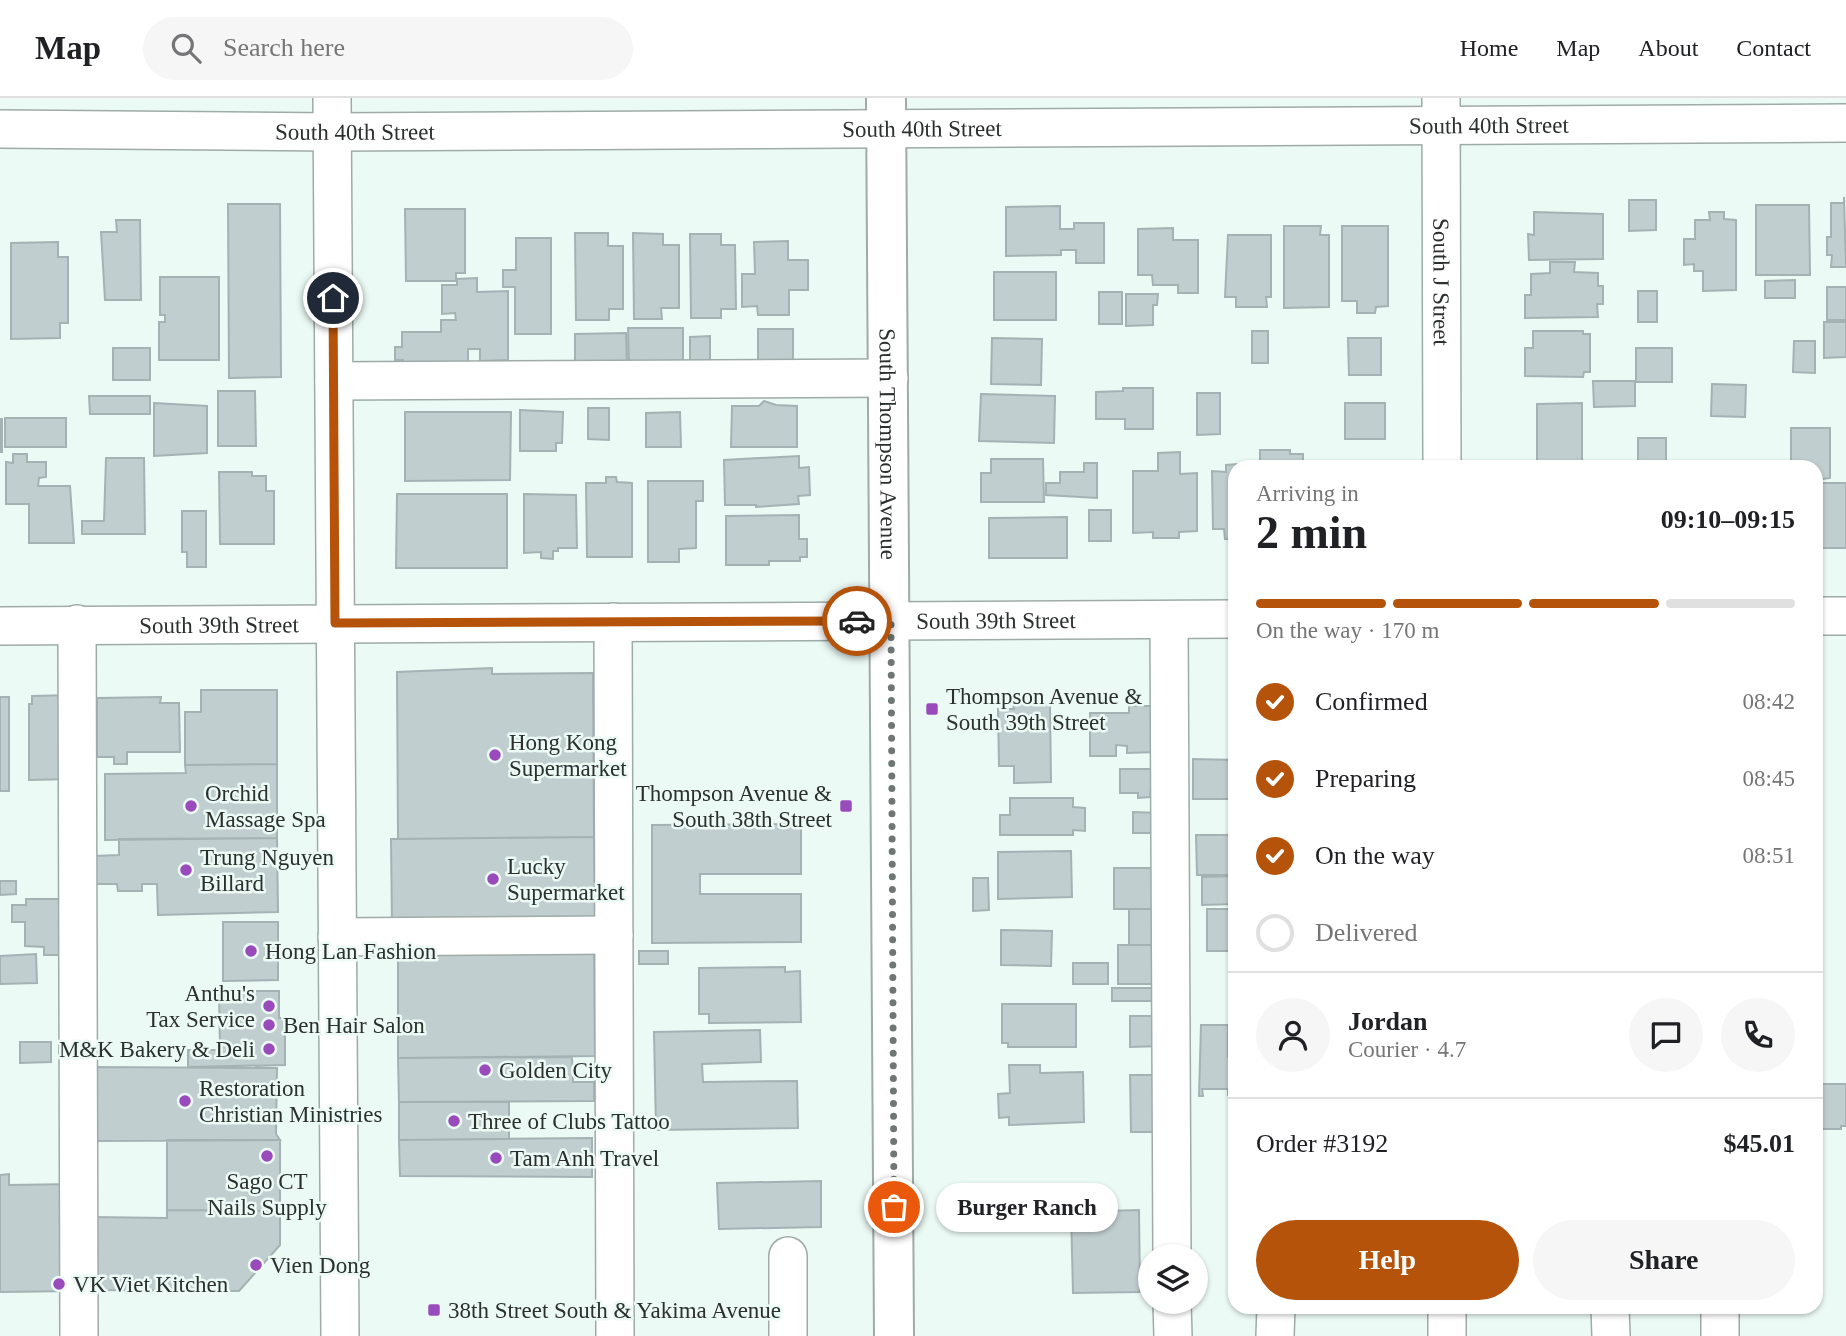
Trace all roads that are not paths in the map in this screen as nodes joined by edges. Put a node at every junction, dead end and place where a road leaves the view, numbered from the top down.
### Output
1 (1441, 111) edge
2 (886, 113) edge
3 (332, 115) edge
4 (16, 118) edge
5 (1846, 123) edge
6 (889, 378) junction
7 (334, 381) junction
8 (1441, 460) edge
9 (1823, 616) edge
10 (1846, 616) edge
11 (1228, 619) edge
12 (1168, 620) junction
13 (891, 621) junction
14 (613, 622) junction
15 (335, 623) junction
16 (77, 624) junction
17 (0, 626) edge
18 (614, 935) junction
19 (337, 937) junction
20 (1172, 1244) edge
21 (788, 1256) dead end
22 (1172, 1314) edge
23 (1276, 1314) edge
24 (1447, 1314) edge
25 (1610, 1314) edge
26 (1720, 1314) edge
27 (79, 1336) edge
28 (340, 1336) edge
29 (615, 1336) edge
30 (788, 1336) edge
31 (894, 1336) edge
32 (1172, 1336) edge
33 (1275, 1336) edge
34 (1447, 1336) edge
35 (1611, 1336) edge
36 (1720, 1336) edge

1 - 2 street, South 40th Street
1 - 5 street, South 40th Street
1 - 8 street, South J Street
2 - 3 street, South 40th Street
2 - 6 main road, South Thompson Avenue
3 - 4 street, South 40th Street
3 - 7 street
6 - 7 street
6 - 13 main road, South Thompson Avenue
7 - 15 street
9 - 10 street
11 - 12 street, South 39th Street
12 - 13 street, South 39th Street
12 - 20 street
13 - 14 street, South 39th Street
13 - 31 main road, South Thompson Avenue
14 - 15 street, South 39th Street
14 - 18 street
15 - 16 street, South 39th Street
15 - 19 street
16 - 17 street, South 39th Street
16 - 27 street
18 - 19 street
18 - 29 street
19 - 28 street
21 - 30 street
22 - 32 street
23 - 33 street
24 - 34 street
25 - 35 street
26 - 36 street

